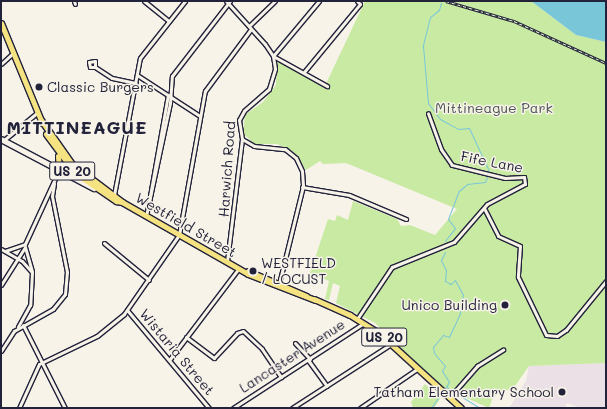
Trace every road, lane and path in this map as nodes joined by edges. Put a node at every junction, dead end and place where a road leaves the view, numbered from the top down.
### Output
1 (144, 1) edge
2 (185, 1) edge
3 (275, 1) edge
4 (319, 1) edge
5 (356, 1) edge
6 (228, 2) edge
7 (169, 22) junction
8 (1, 23) edge
9 (250, 27) junction
10 (12, 54) junction
11 (273, 56) junction
12 (1, 64) edge
13 (95, 66) dead end
14 (304, 72) junction
15 (137, 75) junction
16 (135, 83) junction
17 (327, 86) dead end
18 (168, 95) junction
19 (38, 112) junction
20 (428, 113) dead end
21 (200, 116) junction
22 (41, 120) junction
23 (158, 136) junction
24 (163, 137) junction
25 (242, 139) junction
26 (2, 140) edge
27 (56, 152) junction
28 (59, 168) junction
29 (152, 171) junction
30 (157, 172) junction
31 (74, 173) junction
32 (54, 183) junction
33 (302, 187) junction
34 (94, 188) junction
35 (114, 195) junction
36 (122, 202) junction
37 (148, 207) junction
38 (484, 208) junction
39 (146, 216) junction
40 (406, 218) dead end
41 (179, 235) junction
42 (104, 243) dead end
43 (25, 245) junction
44 (3, 250) edge
45 (17, 258) junction
46 (227, 262) junction
47 (239, 268) junction
48 (32, 272) junction
49 (149, 280) junction
50 (606, 281) edge
51 (1, 285) edge
52 (278, 286) junction
53 (128, 310) junction
54 (357, 319) junction
55 (364, 323) junction
56 (23, 325) junction
57 (14, 331) junction
58 (186, 337) junction
59 (295, 343) dead end
60 (391, 344) junction
61 (1, 349) edge
62 (503, 350) dead end
63 (170, 359) junction
64 (309, 360) junction
65 (42, 362) junction
66 (417, 369) junction
67 (281, 377) junction
68 (326, 386) junction
69 (449, 398) junction
70 (19, 408) edge
71 (65, 408) edge
72 (209, 408) edge
73 (233, 408) edge
74 (292, 408) edge
75 (360, 408) edge
76 (461, 408) edge

1 - 7 street
2 - 7 street
3 - 9 street
4 - 11 street
5 - 14 street
6 - 9 street
6 - 18 street
7 - 15 street
8 - 10 main road, Westfield Street / US 20
9 - 11 street
9 - 21 street
10 - 12 street
10 - 19 main road, Westfield Street / US 20
11 - 14 street
11 - 25 street, Harwich Road
13 - 16 street
14 - 17 street
15 - 16 street
15 - 18 street
16 - 35 street
18 - 21 street
18 - 23 street
18 - 24 street
19 - 22 main road, Westfield Street / US 20
19 - 26 street
20 - 38 street, Fife Lane
21 - 41 street
22 - 27 main road, Westfield Street / US 20
22 - 35 main road, Westfield Street / US 20
23 - 24 street
23 - 29 street
24 - 30 street
25 - 33 street
25 - 46 street, Harwich Road
26 - 28 main road
27 - 28 main road
27 - 31 main road, Westfield Street / US 20
28 - 31 main road
28 - 32 street
28 - 34 main road
29 - 30 street
29 - 37 street
30 - 37 street
31 - 34 main road, Westfield Street / US 20
32 - 43 street
32 - 56 street
33 - 40 street
33 - 52 street
34 - 36 main road, Westfield Street / US 20
35 - 36 main road, Westfield Street / US 20
36 - 39 main road, Westfield Street / US 20
37 - 39 street
38 - 50 street
38 - 54 street, Fife Lane
39 - 41 main road, Westfield Street / US 20
41 - 46 main road, Westfield Street / US 20
41 - 49 street
42 - 49 street
43 - 44 street
43 - 45 street
43 - 48 street
44 - 45 street
45 - 48 street
45 - 51 street
46 - 47 main road, Westfield Street / US 20
47 - 52 main road, Westfield Street / US 20
47 - 58 street
48 - 57 street
49 - 53 street
52 - 54 main road, Westfield Street / US 20
53 - 63 street, Wistaria Street
53 - 65 street
54 - 55 main road, Westfield Street / US 20
55 - 60 main road, Westfield Street / US 20
55 - 64 street, Lancaster Avenue
56 - 57 street
56 - 65 street
57 - 61 street
58 - 63 street
58 - 67 street
59 - 64 street
60 - 66 main road, Westfield Street / US 20
60 - 68 street
62 - 69 street
63 - 72 street, Wistaria Street
64 - 67 street, Lancaster Avenue
64 - 68 street
65 - 70 street
65 - 71 street
66 - 69 main road, Westfield Street / US 20
66 - 75 street
67 - 73 street, Lancaster Avenue
68 - 74 street
69 - 76 main road, Westfield Street / US 20

